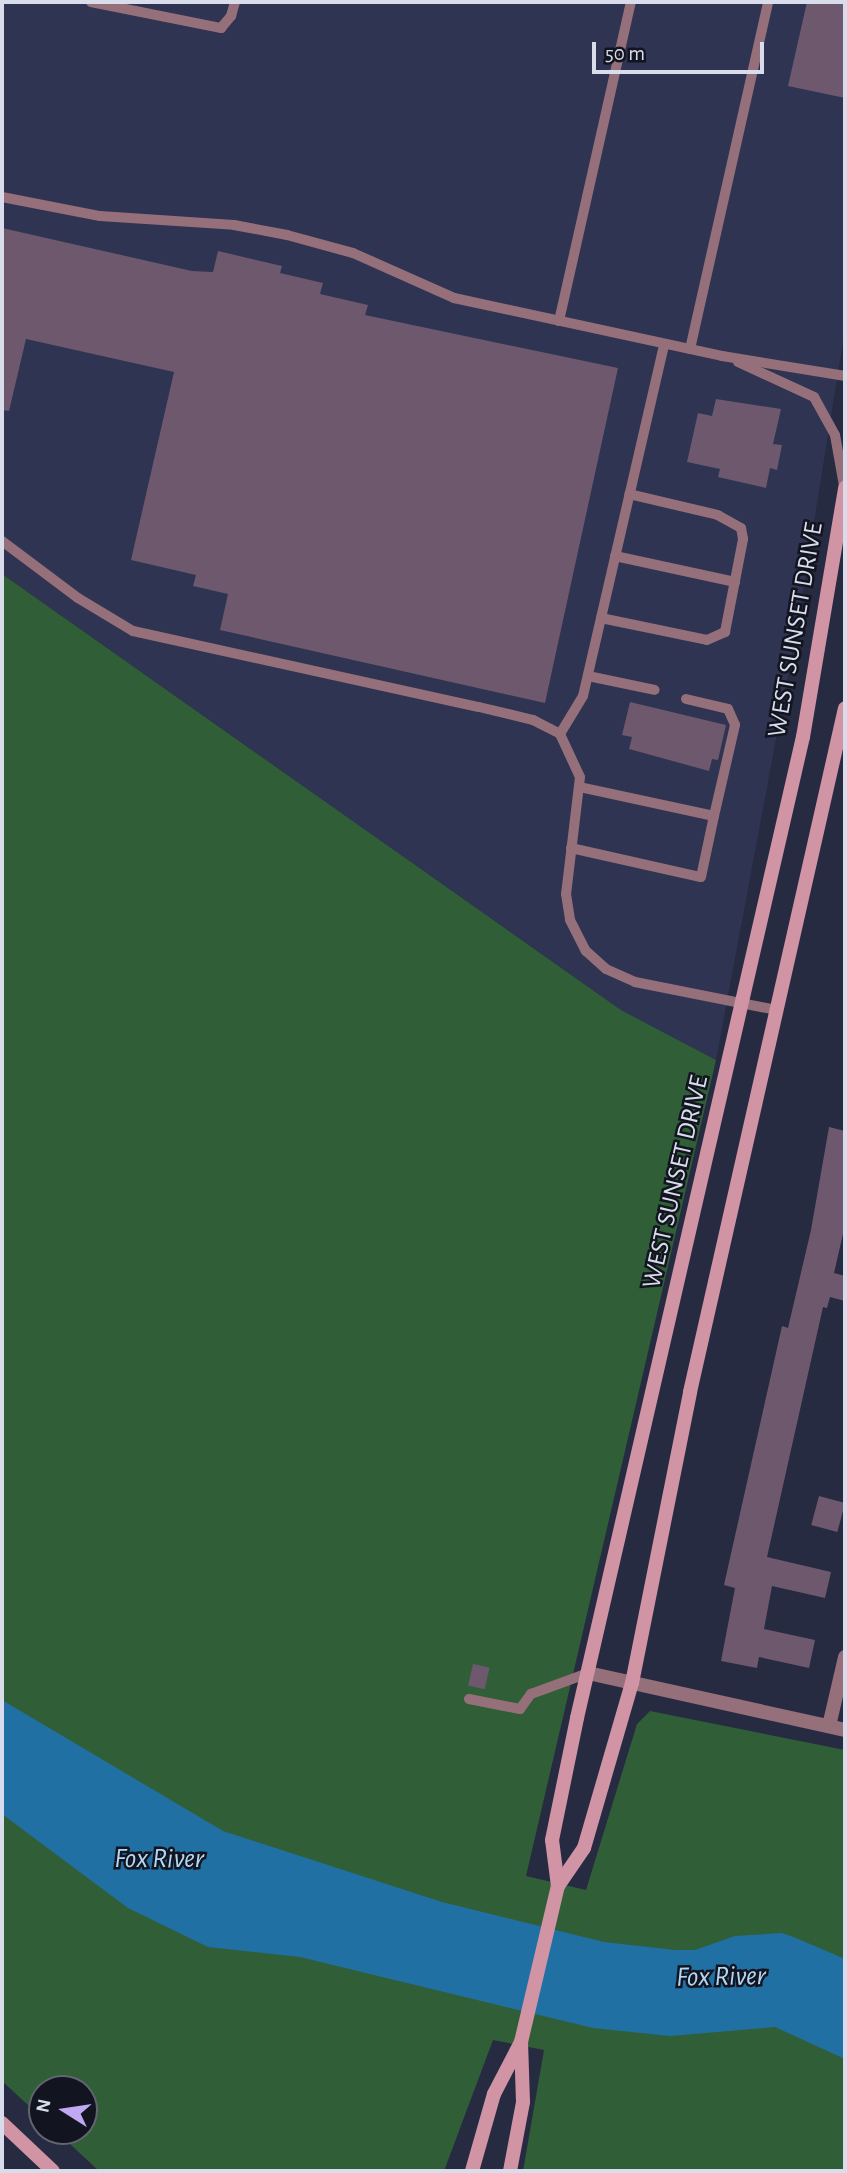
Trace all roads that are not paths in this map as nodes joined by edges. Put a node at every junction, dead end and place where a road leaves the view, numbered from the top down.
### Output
1 (91, 2) edge
2 (235, 2) edge
3 (631, 2) edge
4 (768, 2) edge
5 (2, 197) edge
6 (559, 321) junction
7 (664, 344) junction
8 (690, 349) junction
9 (722, 356) junction
10 (845, 376) edge
11 (845, 489) edge
12 (629, 494) junction
13 (2, 541) edge
14 (615, 556) junction
15 (735, 582) junction
16 (601, 618) junction
17 (587, 676) junction
18 (655, 690) dead end
19 (686, 699) dead end
20 (845, 708) edge
21 (561, 734) junction
22 (580, 787) junction
23 (714, 816) junction
24 (571, 848) junction
25 (742, 1004) junction
26 (777, 1010) junction
27 (845, 1657) edge
28 (588, 1673) junction
29 (632, 1683) junction
30 (469, 1699) dead end
31 (829, 1726) junction
32 (845, 1730) edge
33 (558, 1886) junction
34 (521, 2042) junction
35 (2, 2123) edge
36 (53, 2171) edge
37 (472, 2171) edge
38 (510, 2171) edge

1 - 2 lane
3 - 6 lane
4 - 8 lane
5 - 6 lane
6 - 7 lane
7 - 8 lane
7 - 12 lane
8 - 9 lane
9 - 10 lane
9 - 11 lane
11 - 25 main road, WEST SUNSET DRIVE
12 - 14 lane
12 - 15 lane
13 - 21 lane
14 - 15 lane
14 - 16 lane
15 - 16 lane
16 - 17 lane
17 - 18 lane
17 - 21 lane
19 - 23 lane
20 - 26 main road, WEST SUNSET DRIVE
21 - 22 lane
22 - 23 lane
22 - 24 lane
23 - 24 lane
24 - 25 lane
25 - 26 lane
25 - 28 main road, WEST SUNSET DRIVE
26 - 29 main road, WEST SUNSET DRIVE
27 - 31 street
28 - 29 street
28 - 30 lane
28 - 33 main road, WEST SUNSET DRIVE
29 - 31 street
29 - 33 main road, WEST SUNSET DRIVE
31 - 32 street
33 - 34 main road, WEST SUNSET DRIVE
34 - 37 main road, WEST SUNSET DRIVE
34 - 38 main road, WEST SUNSET DRIVE
35 - 36 main road

